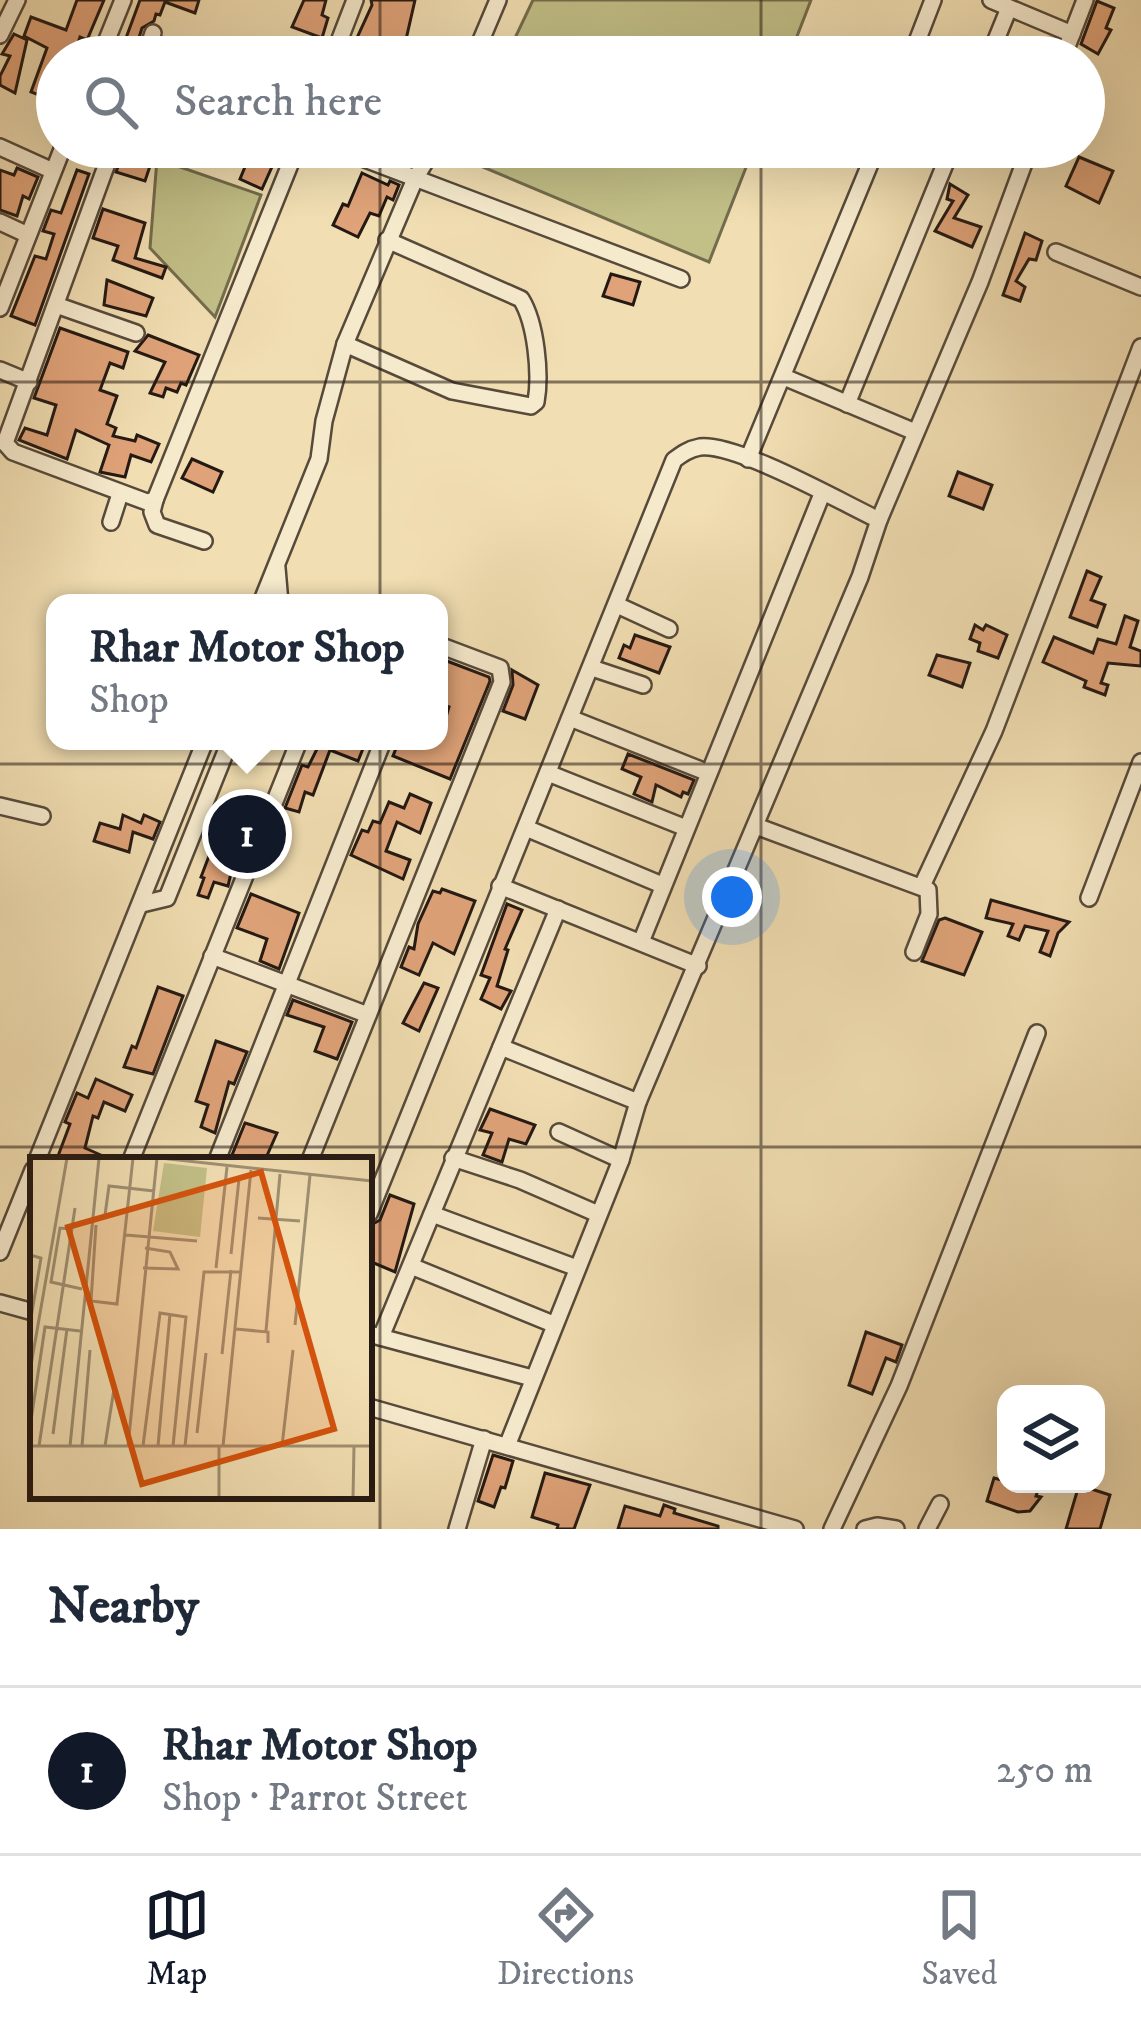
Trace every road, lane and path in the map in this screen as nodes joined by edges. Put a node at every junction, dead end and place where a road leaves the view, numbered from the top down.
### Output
1 (123, 0) edge
2 (355, 0) edge
3 (497, 0) edge
4 (933, 0) edge
5 (991, 0) edge
6 (1084, 0) edge
7 (9, 8) edge
8 (1009, 8) junction
9 (153, 33) dead end
10 (1072, 34) joint
11 (0, 35) edge
12 (108, 36) edge
13 (152, 36) edge
14 (341, 36) edge
15 (482, 36) edge
16 (919, 36) edge
17 (998, 36) edge
18 (0, 147) edge
19 (36, 163) edge
20 (46, 168) edge
21 (54, 168) edge
22 (105, 168) edge
23 (288, 168) edge
24 (387, 168) edge
25 (422, 168) edge
26 (869, 168) edge
27 (943, 168) edge
28 (1022, 168) edge
29 (53, 171) junction
30 (415, 179) junction
31 (0, 222) edge
32 (28, 235) junction
33 (387, 240) junction
34 (1056, 252) dead end
35 (681, 279) dead end
36 (1141, 287) edge
37 (1, 301) edge
38 (56, 305) junction
39 (136, 333) dead end
40 (345, 344) junction
41 (1141, 347) edge
42 (0, 370) edge
43 (784, 377) junction
44 (29, 382) junction
45 (847, 404) junction
46 (915, 432) junction
47 (748, 459) junction
48 (120, 494) junction
49 (822, 494) junction
50 (154, 500) junction
51 (879, 520) junction
52 (111, 522) dead end
53 (204, 541) dead end
54 (273, 594) edge
55 (617, 605) junction
56 (669, 629) dead end
57 (448, 648) edge
58 (592, 668) junction
59 (643, 685) dead end
60 (569, 718) junction
61 (201, 750) edge
62 (227, 750) edge
63 (294, 750) edge
64 (379, 750) edge
65 (1141, 762) edge
66 (195, 763) junction
67 (548, 772) junction
68 (706, 772) junction
69 (0, 806) edge
70 (206, 807) junction
71 (42, 817) dead end
72 (756, 826) junction
73 (526, 828) junction
74 (686, 828) junction
75 (163, 846) junction
76 (180, 869) junction
77 (662, 885) junction
78 (500, 886) junction
79 (922, 886) junction
80 (1089, 898) dead end
81 (142, 904) junction
82 (558, 909) junction
83 (640, 942) junction
84 (914, 952) dead end
85 (212, 956) junction
86 (698, 966) junction
87 (287, 985) junction
88 (368, 1015) junction
89 (1037, 1033) dead end
90 (501, 1047) junction
91 (638, 1102) junction
92 (559, 1132) dead end
93 (38, 1157) edge
94 (132, 1157) edge
95 (218, 1157) edge
96 (311, 1157) edge
97 (453, 1158) junction
98 (622, 1160) junction
99 (30, 1177) edge
100 (372, 1206) edge
101 (432, 1214) junction
102 (598, 1214) junction
103 (0, 1252) edge
104 (411, 1266) junction
105 (578, 1268) junction
106 (0, 1303) edge
107 (30, 1311) edge
108 (553, 1324) junction
109 (375, 1335) edge
110 (532, 1378) junction
111 (372, 1408) edge
112 (484, 1439) junction
113 (507, 1446) junction
114 (940, 1504) dead end
115 (457, 1529) edge
116 (795, 1529) edge
117 (832, 1529) edge
118 (865, 1529) edge
119 (896, 1529) edge
120 (928, 1529) edge

1 - 12 street
2 - 14 street
3 - 15 street
4 - 16 street
5 - 8 street
6 - 10 street
7 - 11 street
8 - 10 street
8 - 17 street
9 - 13 street
18 - 19 street
20 - 29 street
21 - 29 street
22 - 38 street
23 - 50 street
24 - 30 street
25 - 30 street
26 - 43 street
27 - 45 street
28 - 46 street
29 - 32 street
30 - 33 street
30 - 35 street
31 - 32 street
32 - 37 street
33 - 40 street
33 - 40 street
34 - 36 street
38 - 39 street
38 - 44 street
40 - 54 street
41 - 79 street
42 - 44 street
43 - 45 street
43 - 47 street
44 - 48 street
45 - 46 street
46 - 51 street
47 - 49 street
47 - 55 street
48 - 50 street
48 - 52 street
49 - 51 street
49 - 68 street
50 - 53 street
51 - 72 street
55 - 56 street
55 - 58 street
57 - 88 street
58 - 59 street
58 - 60 street
60 - 67 street
60 - 68 street
61 - 66 street
62 - 70 street
63 - 85 street
64 - 87 street
65 - 80 street
66 - 70 street
66 - 75 street
67 - 73 street
67 - 74 street
68 - 74 street
69 - 71 street
70 - 76 street
72 - 79 street
72 - 86 street
73 - 77 street
73 - 78 street
74 - 77 street
75 - 76 street
75 - 81 street
76 - 81 street
77 - 83 street
78 - 82 street
78 - 100 street
79 - 84 street
81 - 93 street
82 - 83 street
82 - 90 street
83 - 86 street
85 - 87 street
85 - 94 street
86 - 91 street
87 - 88 street
87 - 95 street
88 - 96 street
89 - 117 street
90 - 91 street
90 - 97 street
91 - 98 street
92 - 98 street
97 - 101 street
97 - 102 street
98 - 102 street
99 - 103 street
101 - 104 street
101 - 105 street
102 - 105 street
104 - 108 street
104 - 109 street
105 - 108 street
106 - 107 street
108 - 110 street
109 - 110 street
110 - 113 street
111 - 112 street
112 - 113 street
112 - 115 street
113 - 116 street
114 - 120 street
118 - 119 street

